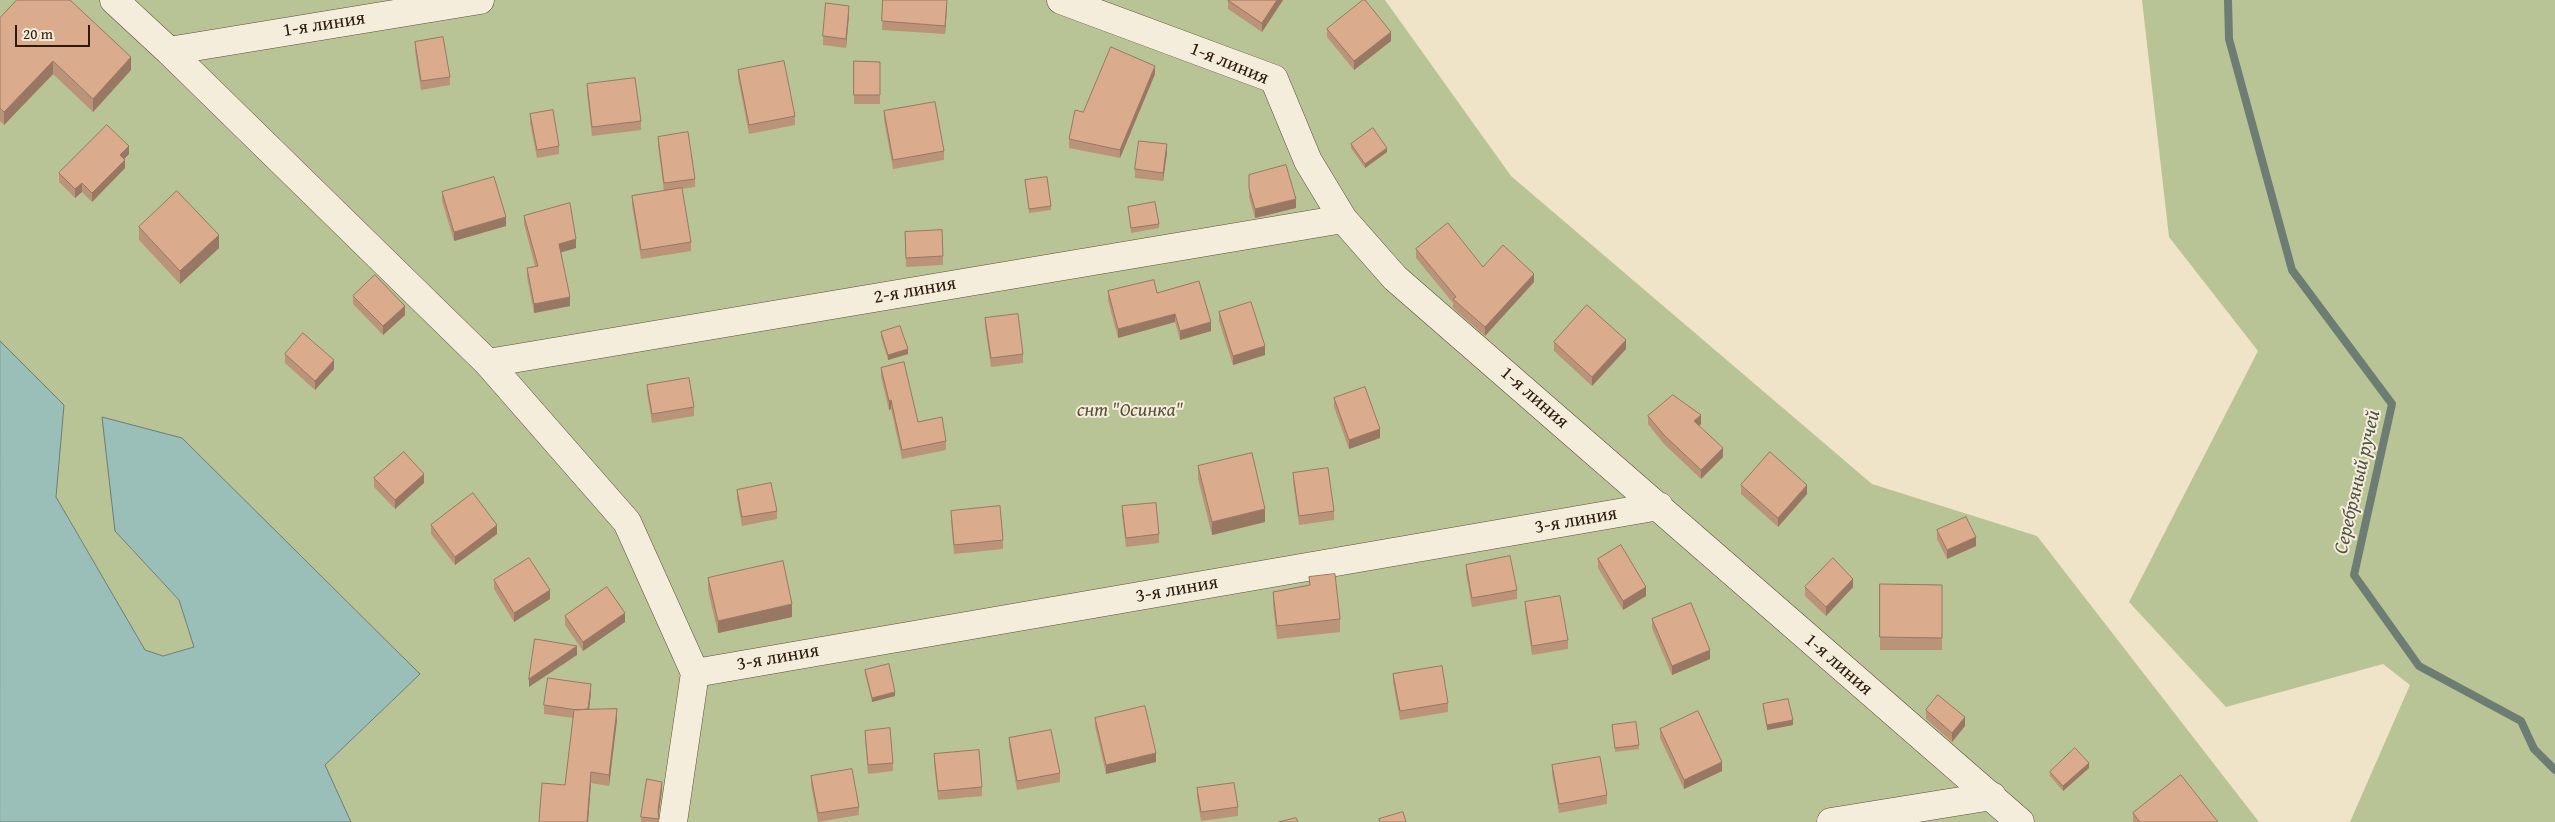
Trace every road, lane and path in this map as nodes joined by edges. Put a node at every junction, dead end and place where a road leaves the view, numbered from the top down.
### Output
1 (114, 0) edge
2 (480, 0) edge
3 (1061, 0) edge
4 (169, 50) junction
5 (1343, 219) junction
6 (488, 364) junction
7 (1660, 506) junction
8 (695, 673) junction
9 (1992, 796) junction
10 (673, 822) edge
11 (1831, 822) edge
12 (2020, 822) edge

1 - 4 street
2 - 4 street, 1-я линия
3 - 5 street, 1-я линия
4 - 6 street
5 - 6 street, 2-я линия
5 - 7 street, 1-я линия
6 - 8 street
7 - 8 street, 3-я линия
7 - 9 street, 1-я линия
8 - 10 street
9 - 11 street
9 - 12 street, 1-я линия

